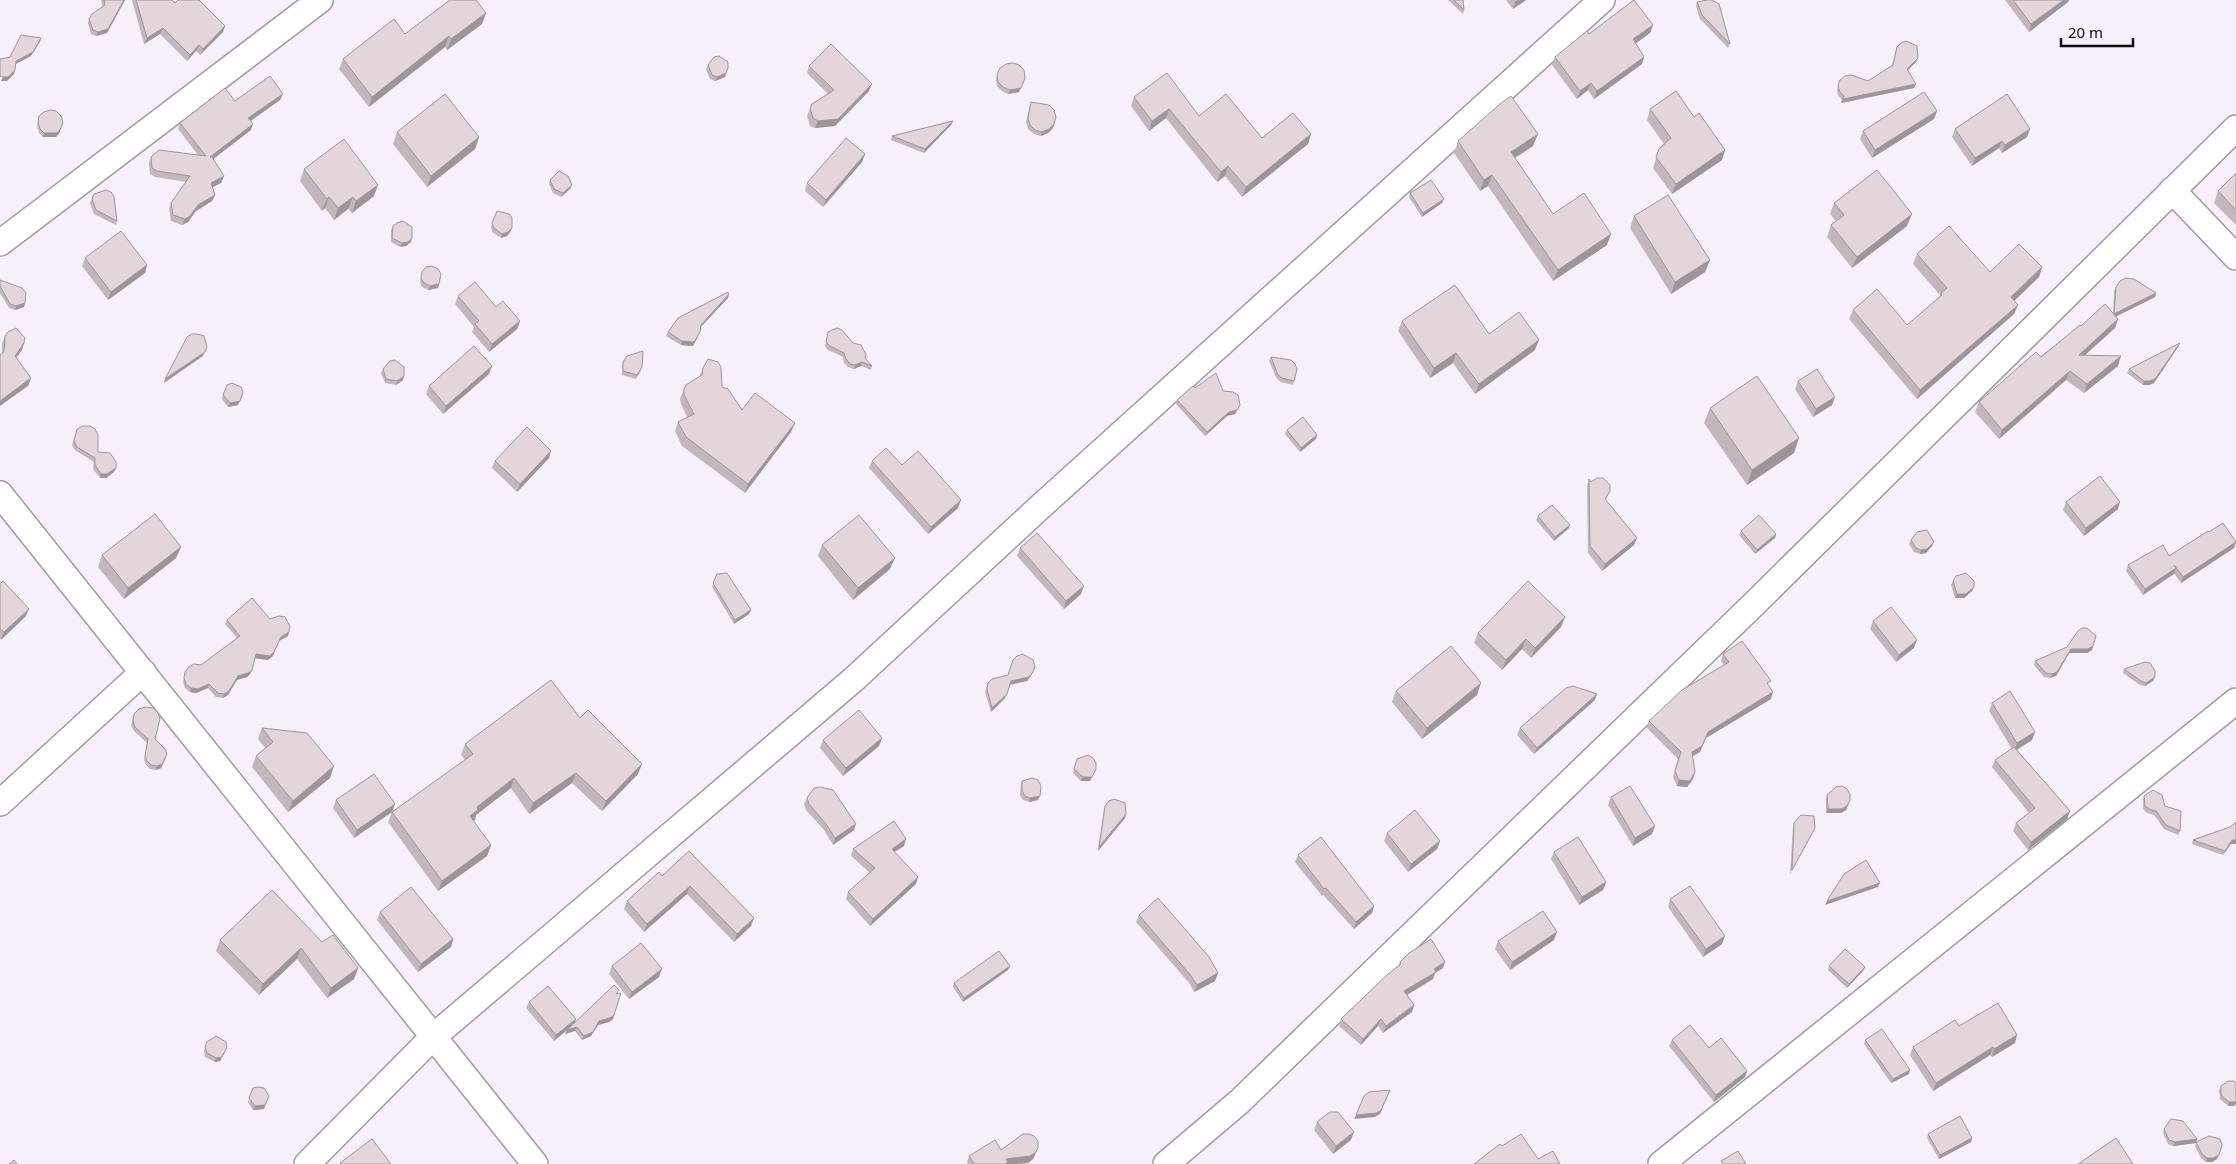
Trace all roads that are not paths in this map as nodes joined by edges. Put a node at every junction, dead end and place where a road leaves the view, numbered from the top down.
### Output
1 (320, 0) edge
2 (1602, 0) edge
3 (2236, 128) edge
4 (2172, 190) junction
5 (0, 243) edge
6 (2236, 257) edge
7 (0, 494) edge
8 (142, 672) junction
9 (2236, 701) edge
10 (0, 803) edge
11 (433, 1037) junction
12 (307, 1164) edge
13 (535, 1164) edge
14 (1166, 1164) edge
15 (1662, 1164) edge

1 - 5 street
2 - 11 street
3 - 4 street
4 - 6 street
4 - 14 street
7 - 8 street
8 - 10 street
8 - 11 street
9 - 15 street
11 - 12 street
11 - 13 street

